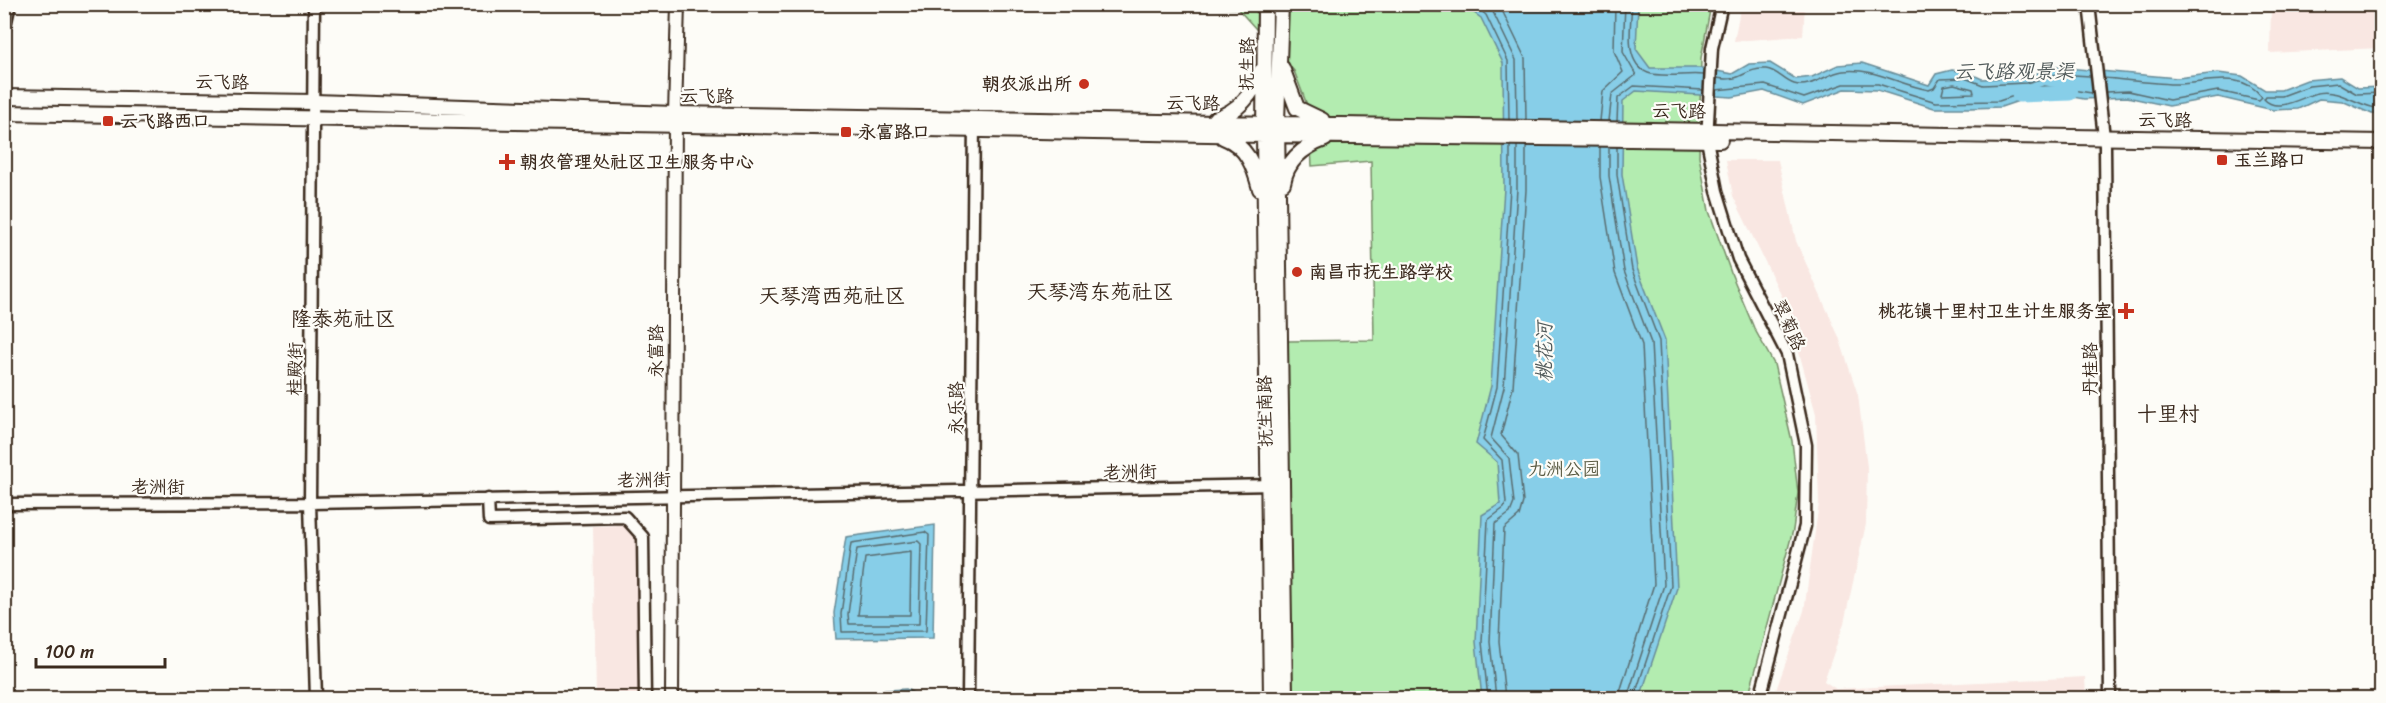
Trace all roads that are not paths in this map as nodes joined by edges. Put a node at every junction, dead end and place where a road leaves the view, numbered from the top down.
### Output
1 (10, 4) edge
2 (314, 4) edge
3 (678, 4) edge
4 (1265, 4) edge
5 (1281, 4) edge
6 (1722, 4) edge
7 (2089, 4) edge
8 (4, 30) edge
9 (1272, 57) junction
10 (4, 97) edge
11 (315, 102) junction
12 (4, 113) edge
13 (314, 118) junction
14 (675, 119) junction
15 (1207, 122) junction
16 (974, 124) junction
17 (1271, 129) junction
18 (1332, 130) junction
19 (1634, 134) junction
20 (1215, 135) junction
21 (1707, 135) junction
22 (2105, 142) junction
23 (2382, 142) edge
24 (2382, 152) edge
25 (1272, 205) junction
26 (1284, 485) junction
27 (1267, 486) junction
28 (972, 491) junction
29 (674, 496) junction
30 (488, 499) junction
31 (310, 503) junction
32 (4, 504) edge
33 (316, 699) edge
34 (645, 699) edge
35 (672, 699) edge
36 (968, 699) edge
37 (1271, 699) edge
38 (1285, 699) edge
39 (1760, 699) edge
40 (2110, 699) edge

1 - 8 street
2 - 11 street, 桂殿街
3 - 14 street, 永富路
4 - 9 main road, 抚生路
5 - 9 main road, 抚生路
6 - 21 street, 翠菊路
7 - 22 street, 丹桂路
9 - 15 main road
9 - 17 main road, 抚生路
9 - 18 main road
10 - 11 main road, 云飞路
11 - 13 street, 桂殿街
11 - 14 main road, 云飞路
12 - 13 main road, 云飞路
13 - 14 main road, 云飞路
13 - 31 street, 桂殿街
14 - 16 main road, 云飞路
14 - 29 street, 永富路
15 - 16 main road, 云飞路
15 - 17 main road, 云飞路
16 - 20 main road, 云飞路
16 - 28 street, 永乐路
17 - 18 main road, 云飞路
17 - 20 main road, 云飞路
17 - 25 main road, 抚生南路
18 - 19 main road, 云飞路
18 - 19 main road, 云飞路
18 - 25 main road
19 - 21 main road, 云飞路
20 - 25 main road
21 - 22 main road, 云飞路
21 - 39 street, 翠菊路
22 - 23 main road, 云飞路
22 - 24 main road, 云飞路
22 - 40 street, 丹桂路
25 - 26 main road, 抚生南路
25 - 27 main road, 抚生南路
26 - 27 street, 老洲街
26 - 38 main road, 抚生南路
27 - 28 street, 老洲街
27 - 37 main road, 抚生南路
28 - 29 street, 老洲街
28 - 36 street, 永乐路
29 - 30 street, 老洲街
29 - 35 street, 永富路
30 - 31 street, 老洲街
30 - 34 street
31 - 32 street, 老洲街
31 - 33 street, 桂殿街

